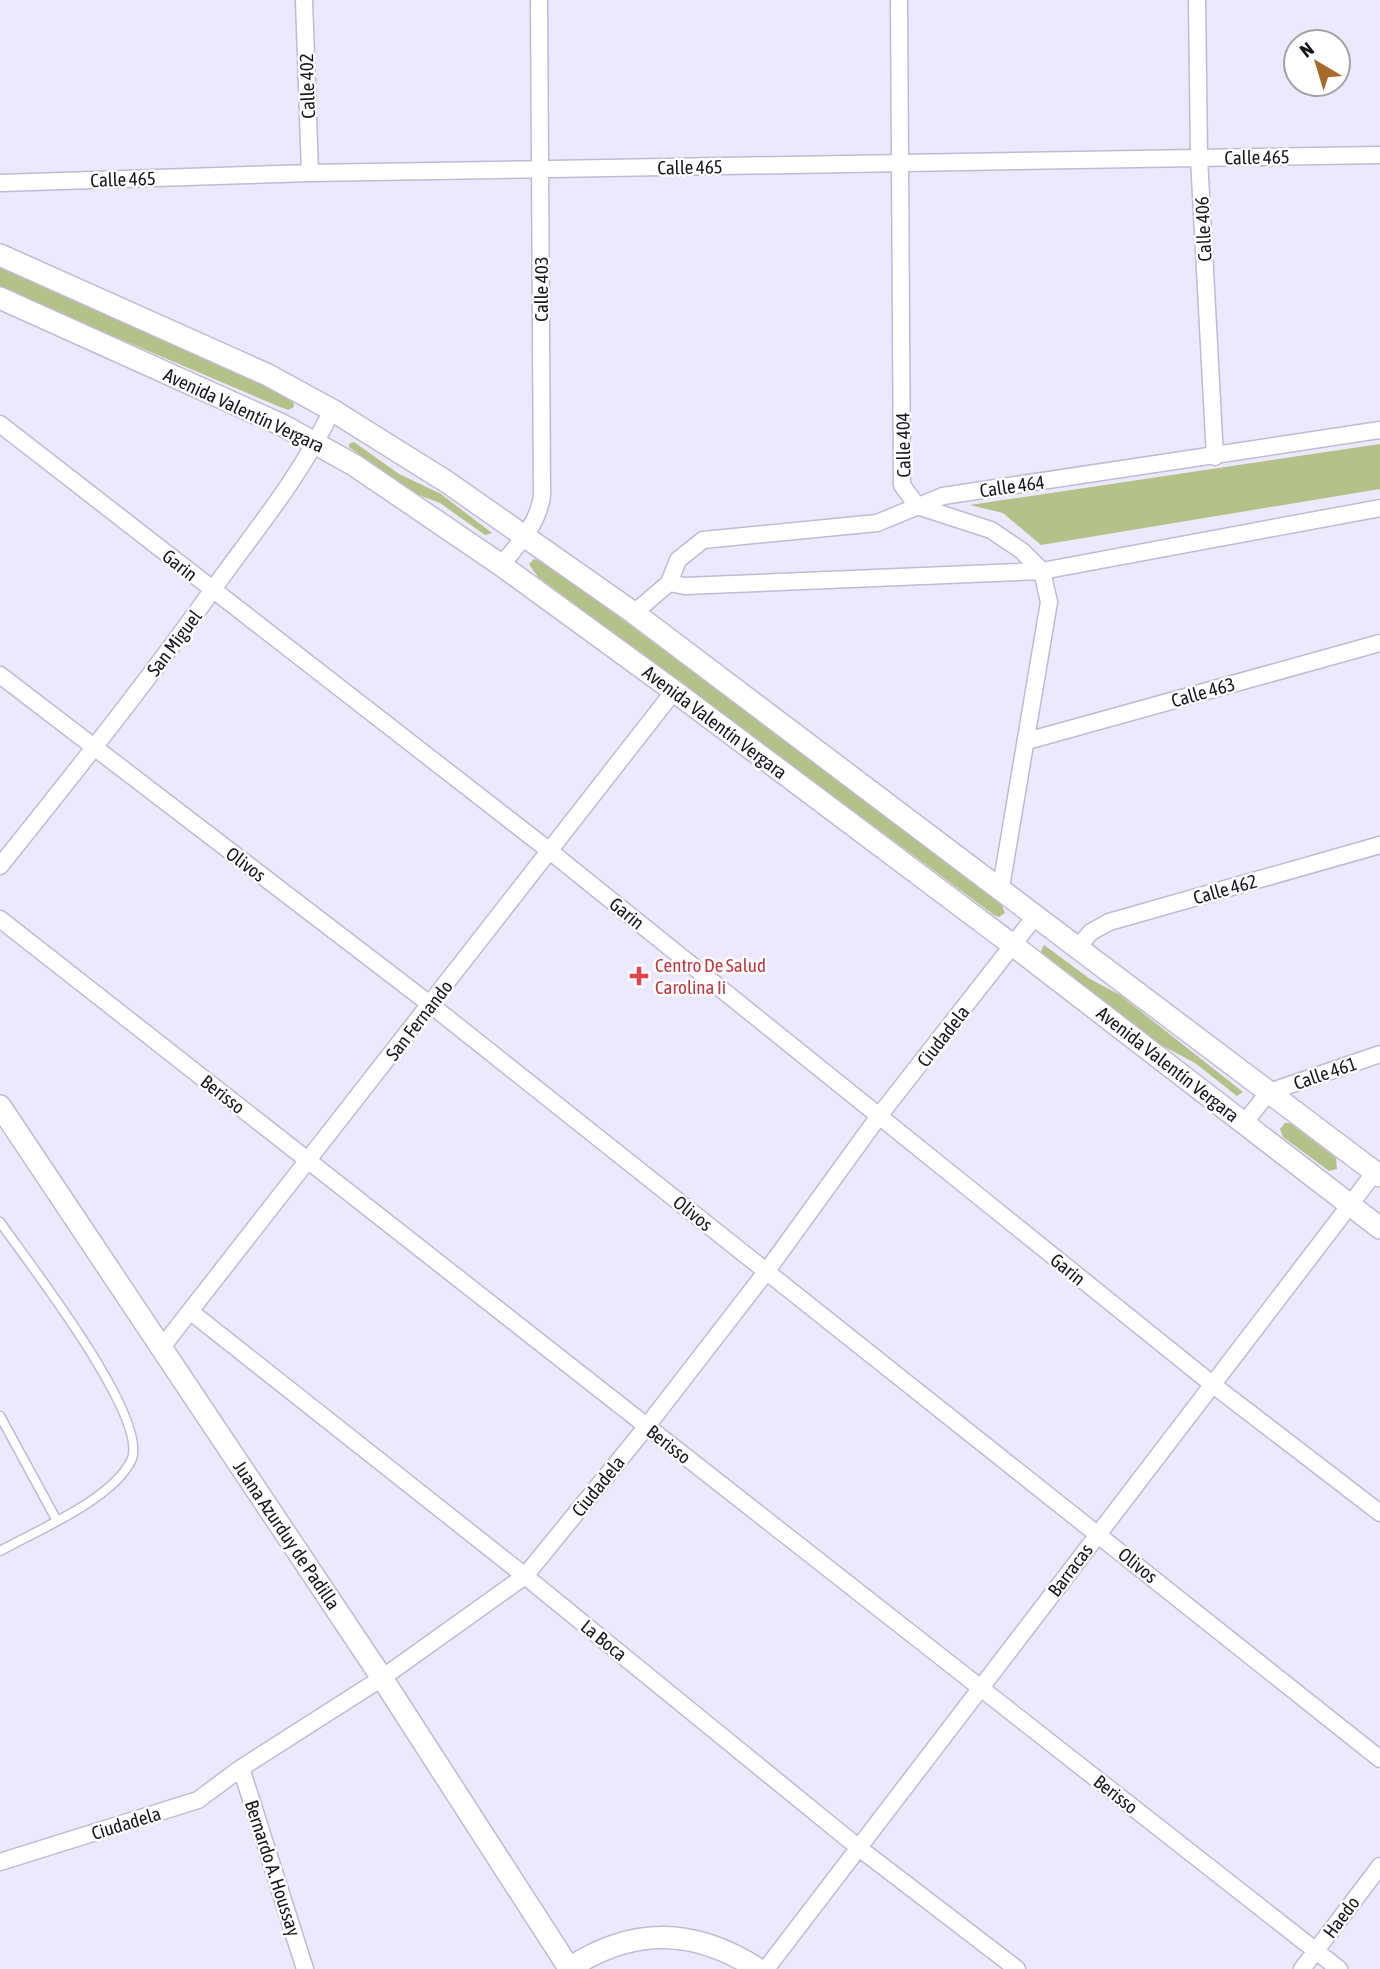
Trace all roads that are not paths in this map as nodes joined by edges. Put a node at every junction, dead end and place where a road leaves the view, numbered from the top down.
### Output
1 (304, 0) edge
2 (539, 0) edge
3 (899, 0) edge
4 (1197, 0) edge
5 (1380, 155) edge
6 (1199, 158) junction
7 (901, 162) junction
8 (540, 171) junction
9 (310, 173) junction
10 (0, 183) edge
11 (0, 255) edge
12 (0, 298) edge
13 (332, 410) junction
14 (0, 424) edge
15 (1380, 430) edge
16 (316, 444) junction
17 (1215, 457) junction
18 (917, 506) junction
19 (1380, 508) edge
20 (523, 538) junction
21 (500, 565) junction
22 (1042, 571) junction
23 (668, 583) junction
24 (213, 591) junction
25 (634, 613) junction
26 (1380, 643) edge
27 (0, 675) edge
28 (674, 691) junction
29 (1027, 741) junction
30 (95, 748) junction
31 (1380, 845) edge
32 (551, 852) junction
33 (0, 866) edge
34 (1001, 887) junction
35 (1037, 915) junction
36 (0, 919) edge
37 (1014, 946) junction
38 (1078, 947) junction
39 (431, 1004) junction
40 (1380, 1054) edge
41 (1269, 1092) junction
42 (0, 1106) edge
43 (879, 1116) junction
44 (1244, 1123) junction
45 (308, 1161) junction
46 (1378, 1174) edge
47 (1350, 1205) junction
48 (0, 1222) edge
49 (1380, 1228) edge
50 (766, 1272) junction
51 (191, 1312) junction
52 (162, 1347) junction
53 (1212, 1384) junction
54 (0, 1416) edge
55 (647, 1426) junction
56 (1380, 1513) edge
57 (56, 1519) junction
58 (1098, 1533) junction
59 (0, 1551) edge
60 (525, 1576) junction
61 (382, 1678) junction
62 (981, 1688) junction
63 (1380, 1759) edge
64 (241, 1768) junction
65 (859, 1848) junction
66 (0, 1862) edge
67 (1380, 1866) edge
68 (1316, 1951) junction
69 (568, 1968) edge
70 (305, 1969) edge
71 (758, 1969) edge
72 (766, 1969) edge
73 (1017, 1969) edge
74 (1302, 1969) edge
75 (1339, 1969) edge

1 - 9 street, Calle 402
2 - 8 street, Calle 403
3 - 7 street, Calle 404
4 - 6 street, Calle 406
5 - 6 street, Calle 465
6 - 7 street, Calle 465
6 - 17 street, Calle 406
7 - 8 street, Calle 465
7 - 18 street, Calle 404
8 - 9 street, Calle 465
8 - 20 street, Calle 403
9 - 10 street, Calle 465
11 - 13 street, Avenida Valentín Vergara
12 - 16 street, Avenida Valentín Vergara
13 - 16 street, San Miguel
13 - 20 street, Avenida Valentín Vergara
14 - 24 street, Garin
15 - 17 street, Calle 464
16 - 21 street, Avenida Valentín Vergara
16 - 24 street, San Miguel
17 - 18 street, Calle 464
18 - 22 street
18 - 23 street, Calle 464
19 - 22 street
20 - 21 street, Calle 403
20 - 25 street, Avenida Valentín Vergara
21 - 28 street, Avenida Valentín Vergara
22 - 23 street
22 - 29 street
23 - 25 street, Calle 464
24 - 30 street, San Miguel
24 - 32 street, Garin
25 - 34 street, Avenida Valentín Vergara
26 - 29 street, Calle 463
27 - 30 street, Olivos
28 - 32 street, San Fernando
28 - 37 street, Avenida Valentín Vergara
29 - 34 street
30 - 33 street, San Miguel
30 - 39 street, Olivos
31 - 38 street, Calle 462
32 - 39 street, San Fernando
32 - 43 street, Garin
34 - 35 street, Avenida Valentín Vergara
35 - 37 street, Ciudadela
35 - 38 street, Avenida Valentín Vergara
36 - 45 street, Berisso
37 - 43 street, Ciudadela
37 - 44 street, Avenida Valentín Vergara
38 - 41 street, Avenida Valentín Vergara
39 - 45 street, San Fernando
39 - 50 street, Olivos
40 - 41 street, Calle 461
41 - 44 street
41 - 46 street, Avenida Valentín Vergara
42 - 52 street, Juana Azurduy de Padilla
43 - 50 street, Ciudadela
43 - 53 street, Garin
44 - 47 street, Avenida Valentín Vergara
45 - 51 street, San Fernando
45 - 55 street, Berisso
46 - 47 street, Barracas
47 - 49 street, Avenida Valentín Vergara
47 - 53 street, Barracas
48 - 57 lane
50 - 55 street, Ciudadela
50 - 58 street, Olivos
51 - 52 street, San Fernando
51 - 60 street, La Boca
52 - 61 street, Juana Azurduy de Padilla
53 - 56 street, Garin
53 - 58 street, Barracas
54 - 57 lane
55 - 60 street, Ciudadela
55 - 62 street, Berisso
57 - 59 lane
58 - 62 street, Barracas
58 - 63 street, Olivos
60 - 61 street, Ciudadela
60 - 65 street, La Boca
61 - 64 street, Ciudadela
61 - 69 street, Juana Azurduy de Padilla
62 - 65 street, Barracas
62 - 68 street, Berisso
64 - 66 street, Ciudadela
64 - 70 street, Bernardo A. Houssay
65 - 72 street, Barracas
65 - 73 street, La Boca
67 - 68 street, Haedo
68 - 74 street, Haedo
68 - 75 street, Berisso
69 - 71 street, Juana Azurduy de Padilla

